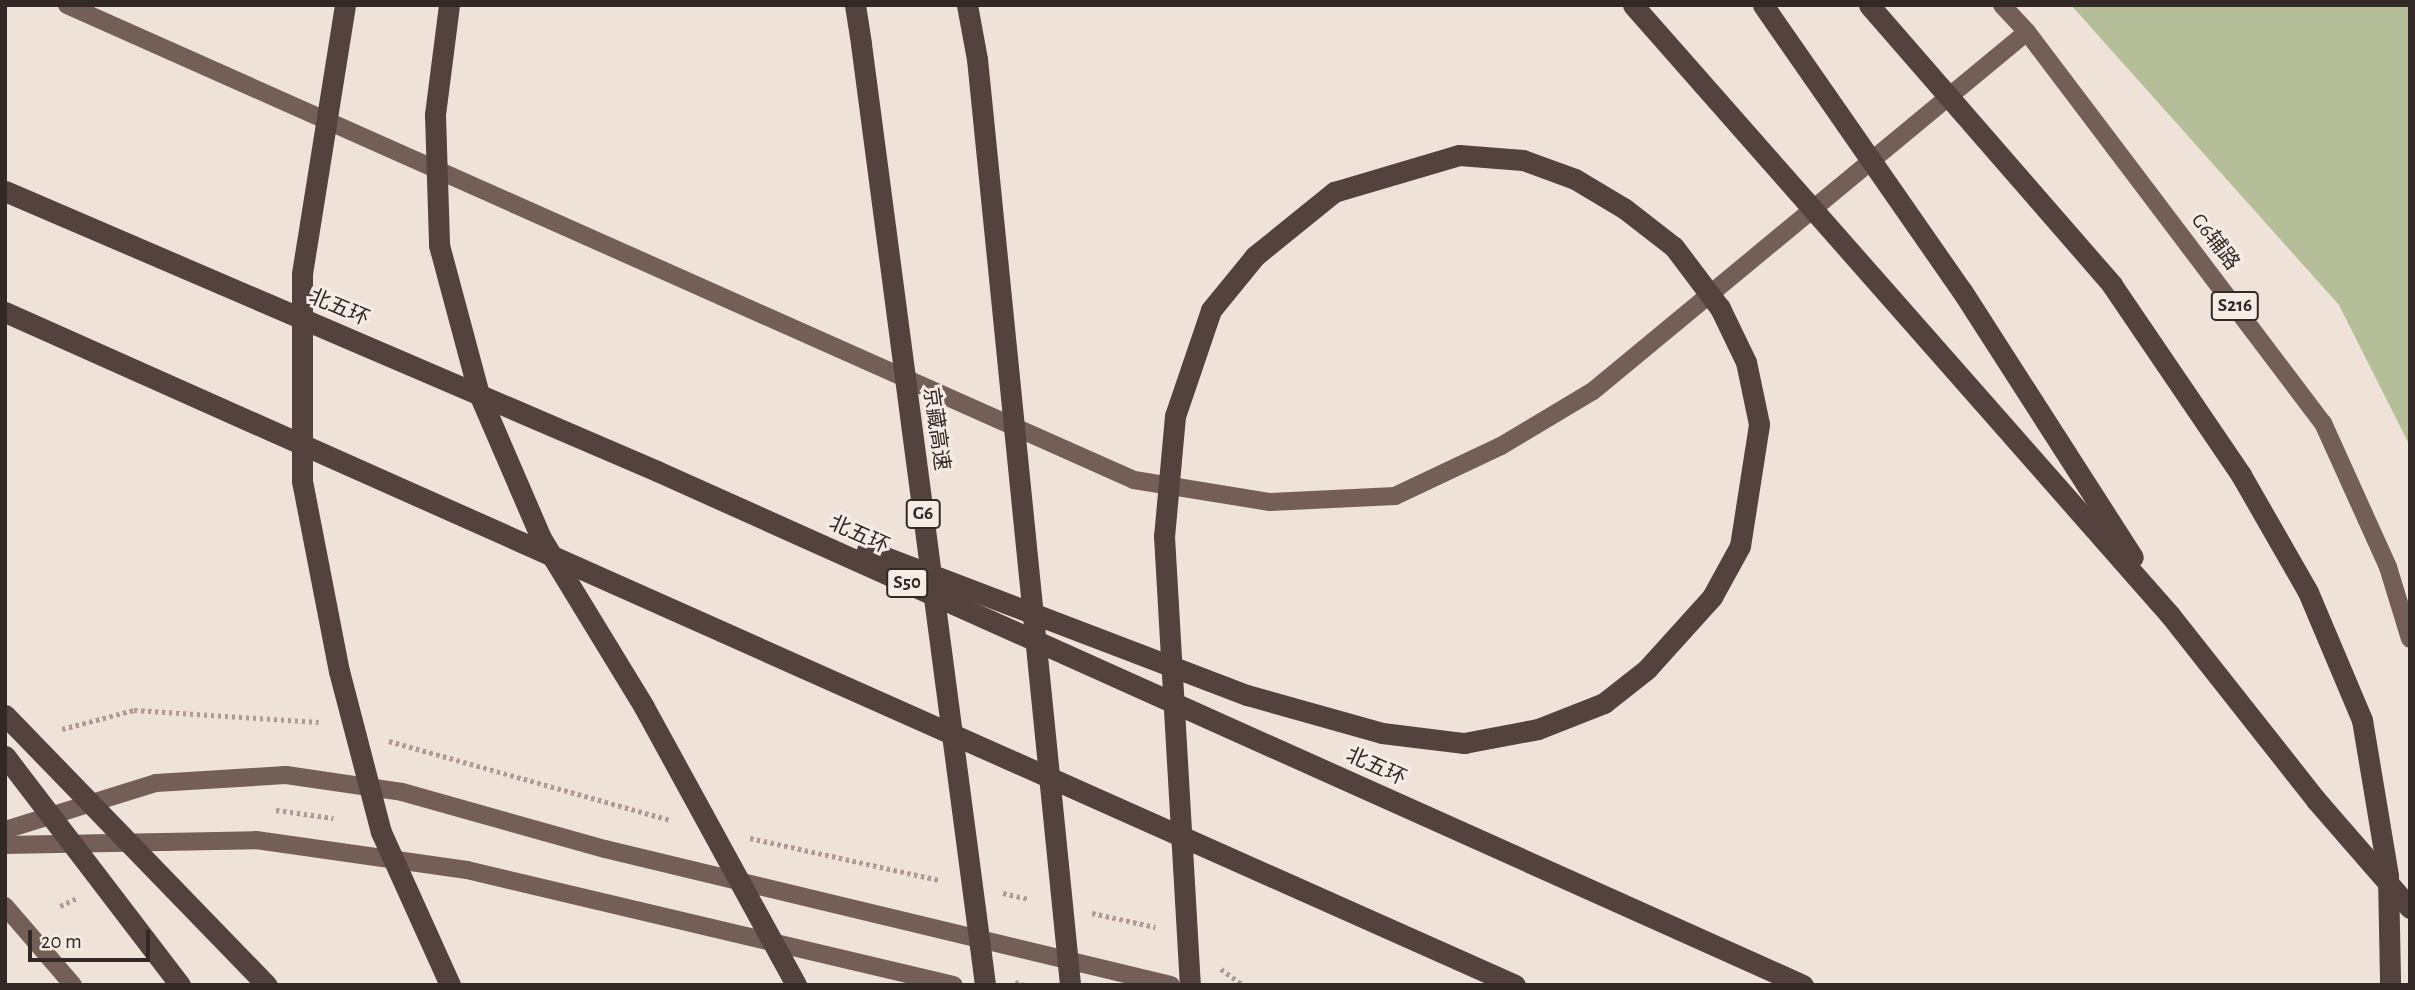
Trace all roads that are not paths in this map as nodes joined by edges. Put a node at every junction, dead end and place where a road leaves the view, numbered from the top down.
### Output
1 (67, 5) edge
2 (345, 5) edge
3 (449, 5) edge
4 (855, 5) edge
5 (967, 5) edge
6 (1633, 5) edge
7 (1763, 5) edge
8 (1869, 5) edge
9 (2002, 5) edge
10 (2027, 32) junction
11 (5, 191) edge
12 (5, 312) edge
13 (657, 471) junction
14 (2170, 615) junction
15 (2410, 639) edge
16 (5, 715) edge
17 (5, 756) edge
18 (5, 830) edge
19 (5, 845) edge
20 (5, 906) edge
21 (2410, 908) edge
22 (73, 985) edge
23 (180, 985) edge
24 (267, 985) edge
25 (450, 985) edge
26 (796, 985) edge
27 (954, 985) edge
28 (985, 985) edge
29 (1070, 985) edge
30 (1171, 985) edge
31 (1190, 985) edge
32 (1515, 985) edge
33 (1803, 985) edge
34 (2390, 985) edge

1 - 10 main road
2 - 25 highway, bridge
3 - 26 highway, bridge
4 - 28 highway, 京藏高速 / G6, bridge
5 - 29 highway, bridge
6 - 14 highway, bridge
7 - 14 highway, bridge
8 - 34 highway, bridge
9 - 10 main road, G6辅路 / S216
10 - 15 main road, G6辅路 / S216
11 - 13 highway, 北五环 / S50
12 - 32 highway
13 - 31 highway, bridge
13 - 33 highway, 北五环 / S50
14 - 21 highway, bridge
16 - 24 highway, bridge
17 - 23 highway, bridge
18 - 30 main road
19 - 27 main road
20 - 22 main road

